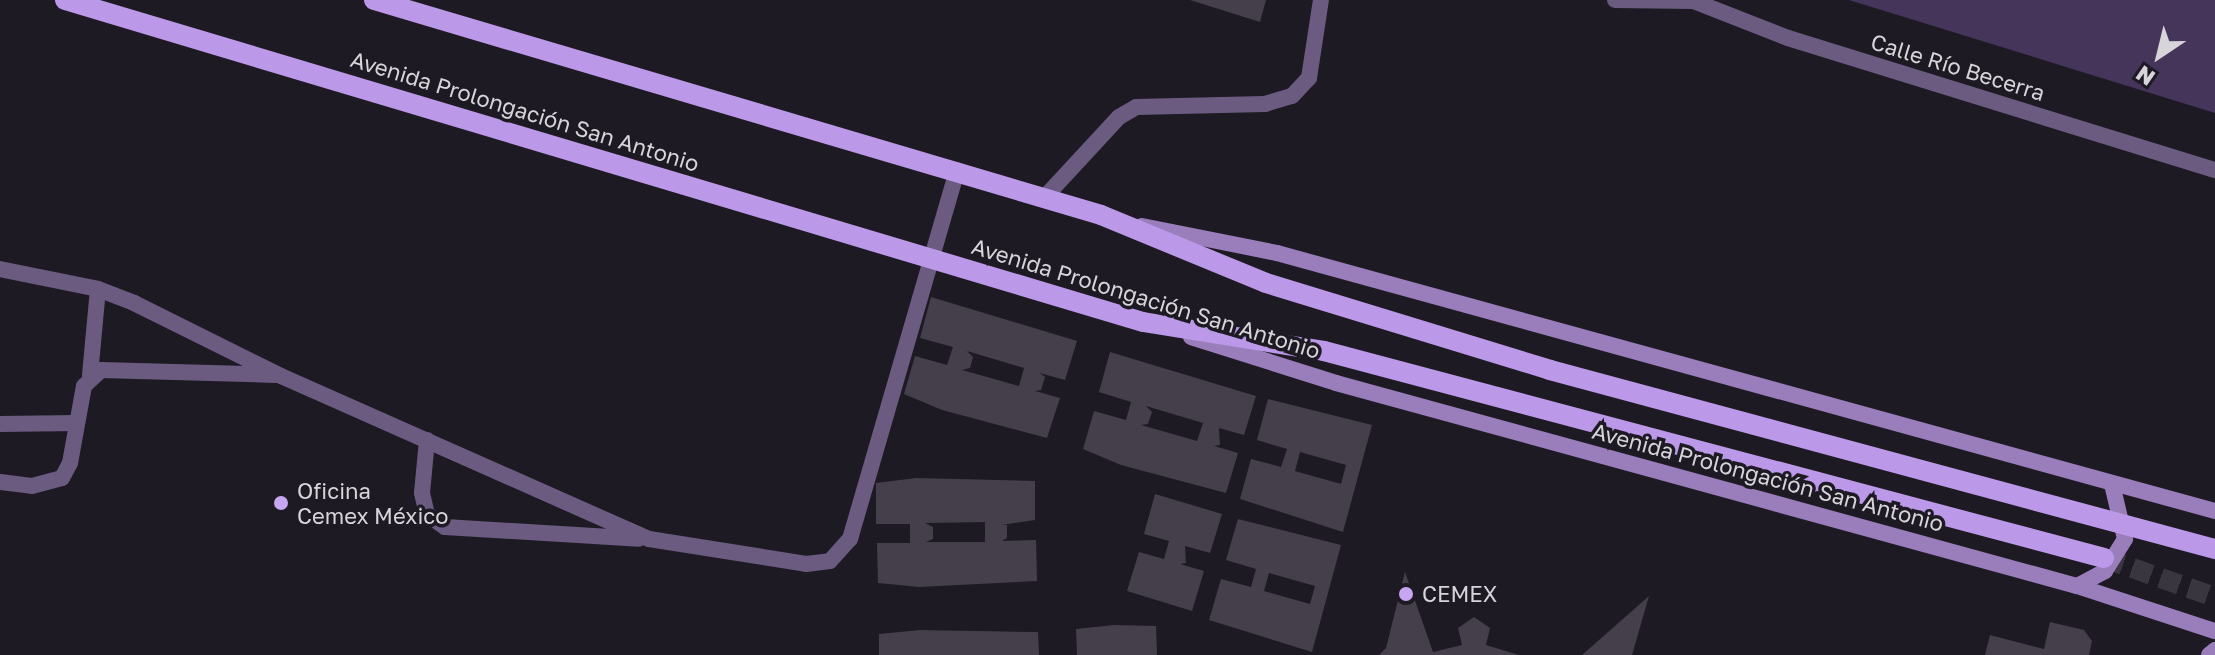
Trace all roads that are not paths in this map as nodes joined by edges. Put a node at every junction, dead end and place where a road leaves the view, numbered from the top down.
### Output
1 (65, 0) edge
2 (374, 0) edge
3 (1321, 0) edge
4 (1615, 0) edge
5 (1692, 0) edge
6 (395, 3) edge
7 (957, 170) junction
8 (2215, 170) edge
9 (1044, 198) junction
10 (1122, 222) junction
11 (931, 256) junction
12 (0, 269) edge
13 (98, 289) junction
14 (1143, 322) junction
15 (90, 375) junction
16 (281, 376) junction
17 (77, 423) junction
18 (0, 424) edge
19 (427, 440) junction
20 (0, 482) edge
21 (2112, 484) junction
22 (2215, 511) edge
23 (649, 539) junction
24 (2215, 549) edge
25 (2104, 558) tunnel mouth
26 (2077, 586) junction
27 (2215, 631) edge
28 (2215, 650) edge
29 (2209, 655) edge

1 - 11 main road, Avenida Prolongación San Antonio
2 - 6 main road
3 - 9 street
4 - 5 street
5 - 8 street, Calle Río Becerra
6 - 7 main road
7 - 9 main road
7 - 11 street
9 - 10 main road
10 - 21 street
10 - 24 main road, bridge
11 - 14 main road, Avenida Prolongación San Antonio
11 - 23 street
12 - 13 street
13 - 15 street
13 - 16 street
14 - 25 main road
14 - 26 street, Avenida Prolongación San Antonio
15 - 16 street
15 - 17 street
16 - 19 street
17 - 18 street
17 - 20 street
19 - 23 street
19 - 23 street
21 - 22 street
21 - 26 street
26 - 27 street, Avenida Prolongación San Antonio
28 - 29 street

